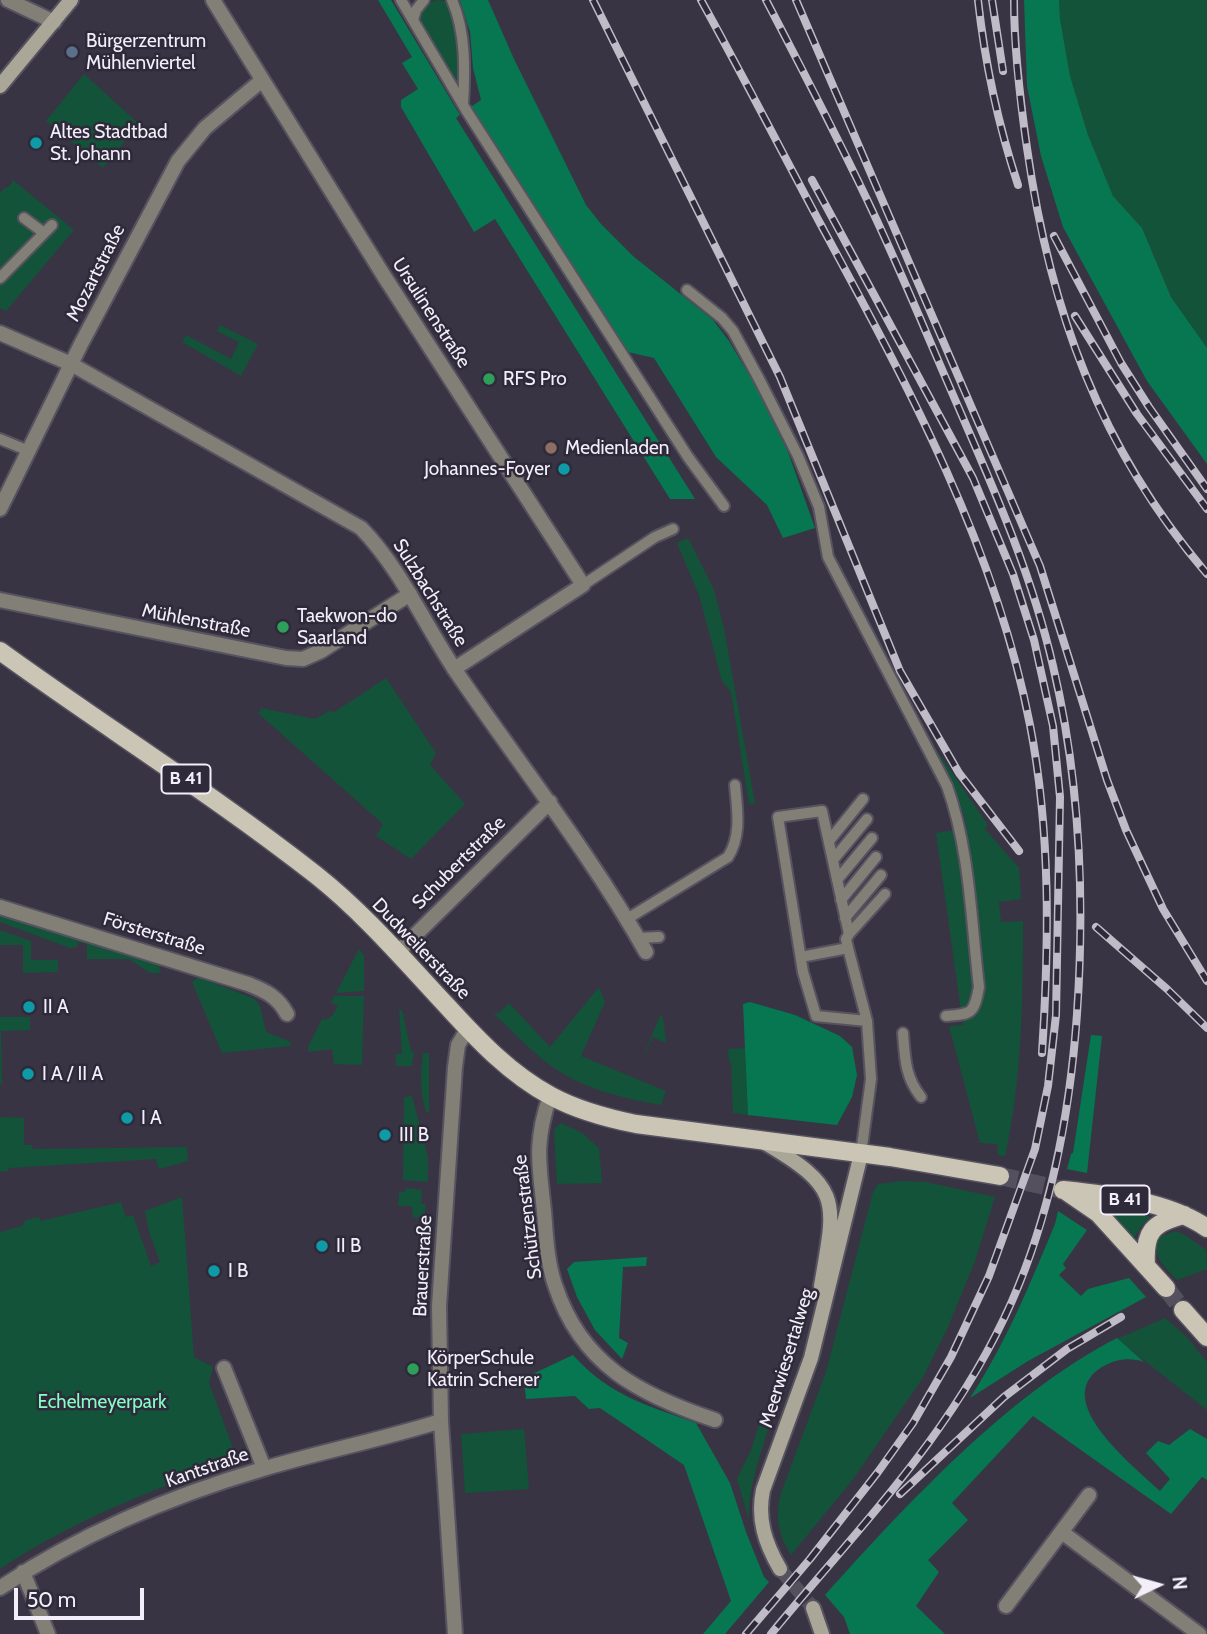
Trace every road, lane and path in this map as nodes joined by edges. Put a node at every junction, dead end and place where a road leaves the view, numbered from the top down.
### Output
1 (8, 0) edge
2 (71, 0) edge
3 (213, 0) edge
4 (401, 0) edge
5 (424, 0) edge
6 (452, 0) edge
7 (413, 20) junction
8 (54, 22) junction
9 (261, 81) junction
10 (0, 86) edge
11 (463, 104) junction
12 (24, 218) dead end
13 (0, 278) edge
14 (687, 290) dead end
15 (0, 333) edge
16 (71, 364) junction
17 (0, 439) edge
18 (29, 451) junction
19 (724, 506) dead end
20 (0, 509) edge
21 (673, 528) dead end
22 (583, 585) junction
23 (410, 594) junction
24 (0, 600) edge
25 (0, 651) edge
26 (454, 668) junction
27 (735, 785) dead end
28 (863, 799) dead end
29 (550, 802) junction
30 (867, 819) dead end
31 (872, 838) dead end
32 (829, 841) junction
33 (876, 857) dead end
34 (833, 860) junction
35 (881, 875) dead end
36 (837, 880) junction
37 (885, 894) dead end
38 (841, 900) junction
39 (0, 907) edge
40 (845, 918) junction
41 (627, 919) junction
42 (849, 934) junction
43 (659, 937) dead end
44 (638, 938) junction
45 (848, 948) junction
46 (646, 952) dead end
47 (397, 953) junction
48 (801, 957) junction
49 (287, 1014) dead end
50 (946, 1016) dead end
51 (867, 1021) junction
52 (468, 1028) junction
53 (903, 1034) dead end
54 (550, 1096) junction
55 (921, 1097) dead end
56 (763, 1142) junction
57 (861, 1154) junction
58 (1000, 1176) tunnel mouth
59 (1184, 1215) junction
60 (1207, 1228) edge
61 (1146, 1265) junction
62 (1166, 1288) tunnel mouth
63 (1194, 1318) tunnel mouth
64 (822, 1319) junction
65 (1207, 1338) edge
66 (224, 1368) dead end
67 (441, 1420) junction
68 (715, 1420) dead end
69 (264, 1468) junction
70 (1089, 1495) dead end
71 (1063, 1533) junction
72 (780, 1569) tunnel mouth
73 (23, 1573) junction
74 (0, 1588) edge
75 (1006, 1606) dead end
76 (813, 1608) tunnel mouth
77 (48, 1634) edge
78 (455, 1634) edge
79 (822, 1634) edge
80 (1199, 1634) edge

1 - 8 street
2 - 8 main road
3 - 9 street, Ursulinenstraße
4 - 7 lane
5 - 7 lane
6 - 11 lane
7 - 11 lane
8 - 10 main road
9 - 16 street, Mozartstraße
9 - 22 street, Ursulinenstraße
11 - 19 lane
12 - 13 lane
14 - 50 lane
15 - 16 street, Sulzbachstraße
16 - 18 street, Mozartstraße
16 - 23 street, Sulzbachstraße
17 - 18 lane
18 - 20 street, Mozartstraße
21 - 22 lane
22 - 26 street
23 - 24 street, Mühlenstraße
23 - 26 street, Sulzbachstraße
25 - 47 main road, Dudweilerstraße / B 41
26 - 29 street, Sulzbachstraße
27 - 41 lane
28 - 32 lane
29 - 41 street, Sulzbachstraße
29 - 47 street, Schubertstraße
30 - 34 lane
31 - 36 lane
32 - 34 lane
32 - 48 lane
33 - 38 lane
34 - 36 lane
35 - 40 lane
36 - 38 lane
37 - 42 lane
38 - 40 lane
39 - 49 street, Försterstraße
40 - 42 lane
41 - 44 street, Sulzbachstraße
42 - 45 lane
43 - 44 lane
44 - 46 street, Sulzbachstraße
45 - 48 lane
45 - 51 lane
47 - 52 main road, Dudweilerstraße / B 41
48 - 51 lane
51 - 57 lane
52 - 54 main road, Dudweilerstraße / B 41
52 - 67 street, Brauerstraße
53 - 55 lane
54 - 56 main road, Dudweilerstraße / B 41
54 - 68 street, Schützenstraße
56 - 57 main road, Dudweilerstraße / B 41
56 - 64 main road
57 - 58 main road, B 41
57 - 64 main road, Meerwiesertalweg
59 - 60 main road, B 41
59 - 61 main road, B 41
59 - 61 main road, B 41
61 - 62 main road, B 41
63 - 65 main road
64 - 72 main road, Meerwiesertalweg
66 - 69 street
67 - 69 street, Kantstraße
67 - 78 street, Brauerstraße
69 - 73 street, Kantstraße
70 - 71 street
71 - 75 street
71 - 80 street
73 - 74 street, Kantstraße
73 - 77 street
76 - 79 main road

